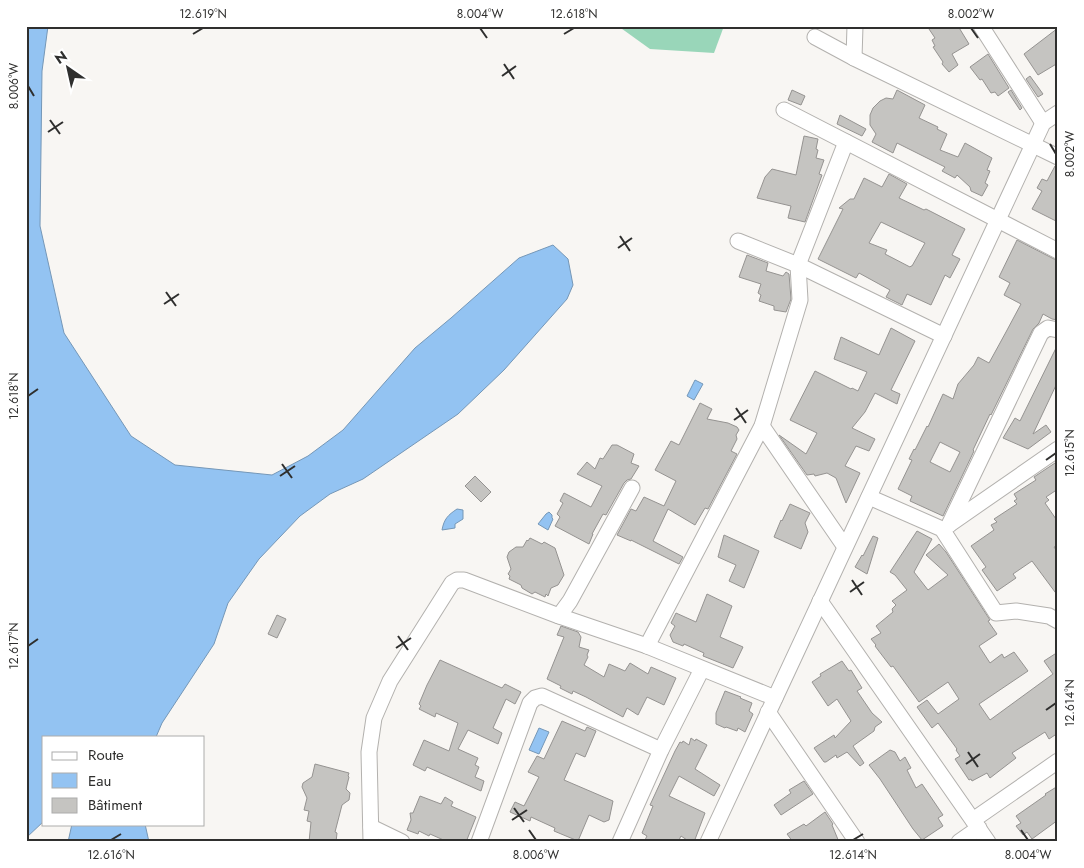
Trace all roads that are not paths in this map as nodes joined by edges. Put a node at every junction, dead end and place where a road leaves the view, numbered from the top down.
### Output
1 (855, 26) edge
2 (981, 26) edge
3 (815, 37) dead end
4 (854, 58) junction
5 (784, 110) dead end
6 (1058, 113) edge
7 (1043, 123) junction
8 (846, 142) junction
9 (1033, 145) junction
10 (1058, 157) edge
11 (998, 220) junction
12 (738, 241) dead end
13 (1058, 251) edge
14 (798, 265) junction
15 (1058, 330) edge
16 (944, 336) junction
17 (762, 426) junction
18 (1058, 449) edge
19 (632, 488) dead end
20 (869, 497) junction
21 (946, 527) junction
22 (845, 547) junction
23 (820, 601) junction
24 (559, 616) junction
25 (1058, 621) edge
26 (647, 646) junction
27 (702, 669) junction
28 (775, 698) junction
29 (768, 712) junction
30 (662, 750) junction
31 (1058, 761) edge
32 (976, 824) junction
33 (371, 834) edge
34 (402, 842) edge
35 (479, 842) edge
36 (620, 842) edge
37 (708, 842) edge
38 (857, 842) edge
39 (959, 842) edge
40 (988, 842) edge

1 - 4 street
2 - 7 street
3 - 4 street
4 - 9 street
5 - 8 street
6 - 7 street
7 - 9 street
8 - 11 street
8 - 14 street
9 - 10 street
9 - 11 street
11 - 13 street
11 - 16 street
12 - 14 street
14 - 16 street
14 - 17 street
15 - 21 street
16 - 20 street
17 - 22 street
17 - 26 street
18 - 21 street
19 - 24 street
20 - 21 street
20 - 22 street
21 - 25 street
22 - 23 street
23 - 28 street
23 - 32 street
24 - 26 street
24 - 33 street
26 - 27 street
27 - 28 street
27 - 30 street
28 - 29 street
29 - 37 street
29 - 38 street
30 - 35 street
30 - 36 street
31 - 32 street
32 - 39 street
32 - 40 street
33 - 34 street

